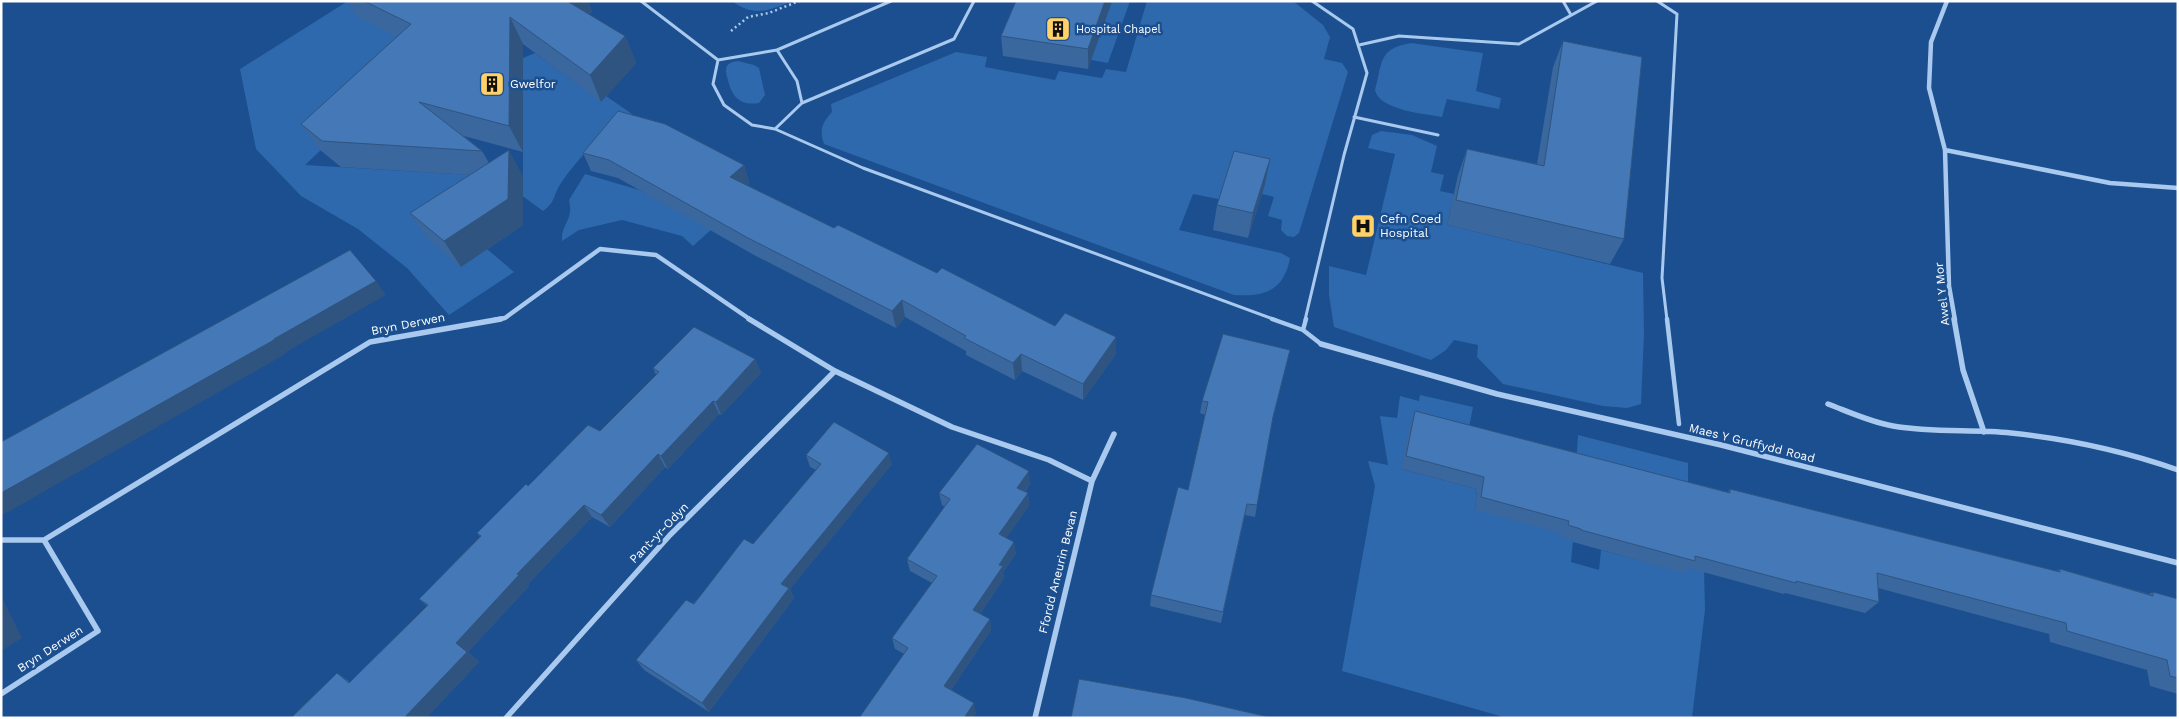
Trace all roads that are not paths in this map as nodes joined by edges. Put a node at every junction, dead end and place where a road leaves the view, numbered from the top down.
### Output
1 (641, 1) edge
2 (891, 1) edge
3 (974, 1) edge
4 (1312, 1) edge
5 (1563, 1) edge
6 (1597, 1) edge
7 (1657, 1) edge
8 (1947, 1) edge
9 (1571, 15) junction
10 (1359, 45) junction
11 (776, 50) junction
12 (718, 60) junction
13 (802, 103) junction
14 (1354, 117) junction
15 (775, 129) junction
16 (1438, 135) dead end
17 (1945, 150) junction
18 (2178, 188) edge
19 (1303, 330) junction
20 (1321, 344) joint
21 (835, 371) junction
22 (1828, 404) dead end
23 (1679, 424) dead end
24 (1984, 432) junction
25 (1114, 434) dead end
26 (2178, 470) edge
27 (1092, 481) junction
28 (1, 540) edge
29 (44, 540) junction
30 (2178, 563) edge
31 (1, 694) edge
32 (506, 718) edge
33 (1034, 718) edge

1 - 12 lane
2 - 11 lane
3 - 13 lane
4 - 10 lane
5 - 9 lane
6 - 9 lane
7 - 23 lane
8 - 17 street, Awel Y Mor
9 - 10 lane
10 - 14 lane
11 - 12 lane
11 - 13 lane
12 - 15 lane
13 - 15 lane
14 - 16 lane
14 - 19 lane
15 - 19 lane
17 - 18 street
17 - 24 street, Awel Y Mor
19 - 20 lane
20 - 30 street, Maes Y Gruffydd Road
21 - 27 street
21 - 29 street, Bryn Derwen
21 - 32 street, Pant-yr-Odyn
22 - 24 street
24 - 26 street
25 - 27 street, Ffordd Aneurin Bevan
27 - 33 street, Ffordd Aneurin Bevan
28 - 29 street
29 - 31 street, Bryn Derwen

